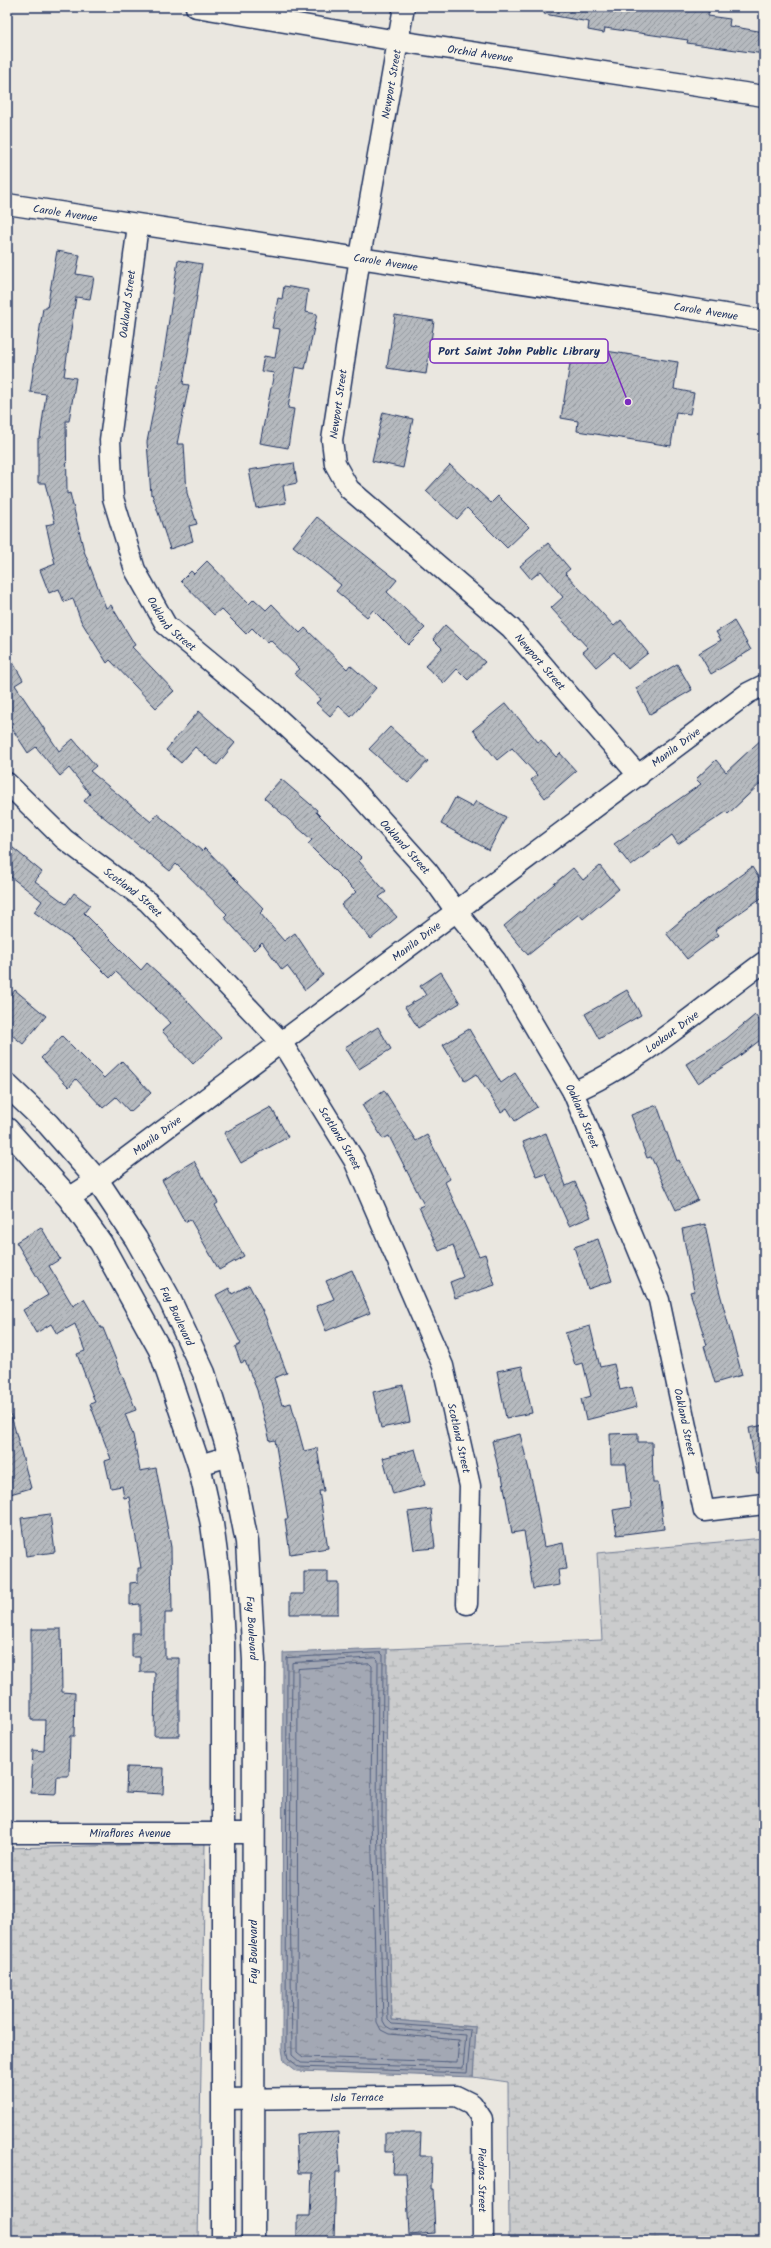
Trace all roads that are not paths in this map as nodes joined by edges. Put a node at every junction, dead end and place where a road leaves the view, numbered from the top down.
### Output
1 (196, 7) edge
2 (404, 7) edge
3 (398, 41) junction
4 (764, 96) edge
5 (7, 204) edge
6 (138, 225) junction
7 (360, 258) junction
8 (764, 320) edge
9 (764, 685) edge
10 (639, 776) junction
11 (7, 783) edge
12 (456, 911) junction
13 (764, 962) edge
14 (282, 1043) junction
15 (7, 1085) edge
16 (573, 1092) junction
17 (7, 1129) edge
18 (97, 1180) junction
19 (69, 1198) junction
20 (230, 1456) junction
21 (199, 1465) junction
22 (764, 1504) edge
23 (467, 1604) dead end
24 (7, 1833) edge
25 (254, 1833) junction
26 (222, 1834) junction
27 (222, 2099) junction
28 (253, 2099) junction
29 (482, 2119) joint
30 (223, 2241) edge
31 (253, 2241) edge
32 (483, 2241) edge

1 - 3 street, Orchid Avenue
2 - 3 street, Newport Street
3 - 4 street, Orchid Avenue
3 - 7 street, Newport Street
5 - 6 street, Carole Avenue
6 - 7 street, Carole Avenue
6 - 12 street, Oakland Street
7 - 8 street, Carole Avenue
7 - 10 street, Newport Street
9 - 10 street, Manila Drive
10 - 12 street, Manila Drive
11 - 14 street, Scotland Street
12 - 14 street, Manila Drive
12 - 16 street, Oakland Street
13 - 16 street, Lookout Drive
14 - 18 street, Manila Drive
14 - 23 street, Scotland Street
15 - 18 main road, Fay Boulevard
16 - 22 street, Oakland Street
17 - 19 main road
18 - 19 street, Manila Drive
18 - 20 main road, Fay Boulevard
19 - 21 main road
20 - 21 street
20 - 25 main road, Fay Boulevard
21 - 26 main road
24 - 26 street, Miraflores Avenue
25 - 26 street, Miraflores Avenue
25 - 28 main road, Fay Boulevard
26 - 27 main road
27 - 28 street, Isla Terrace
27 - 30 main road
28 - 29 street, Isla Terrace
28 - 31 main road, Fay Boulevard
29 - 32 street, Piedras Street

